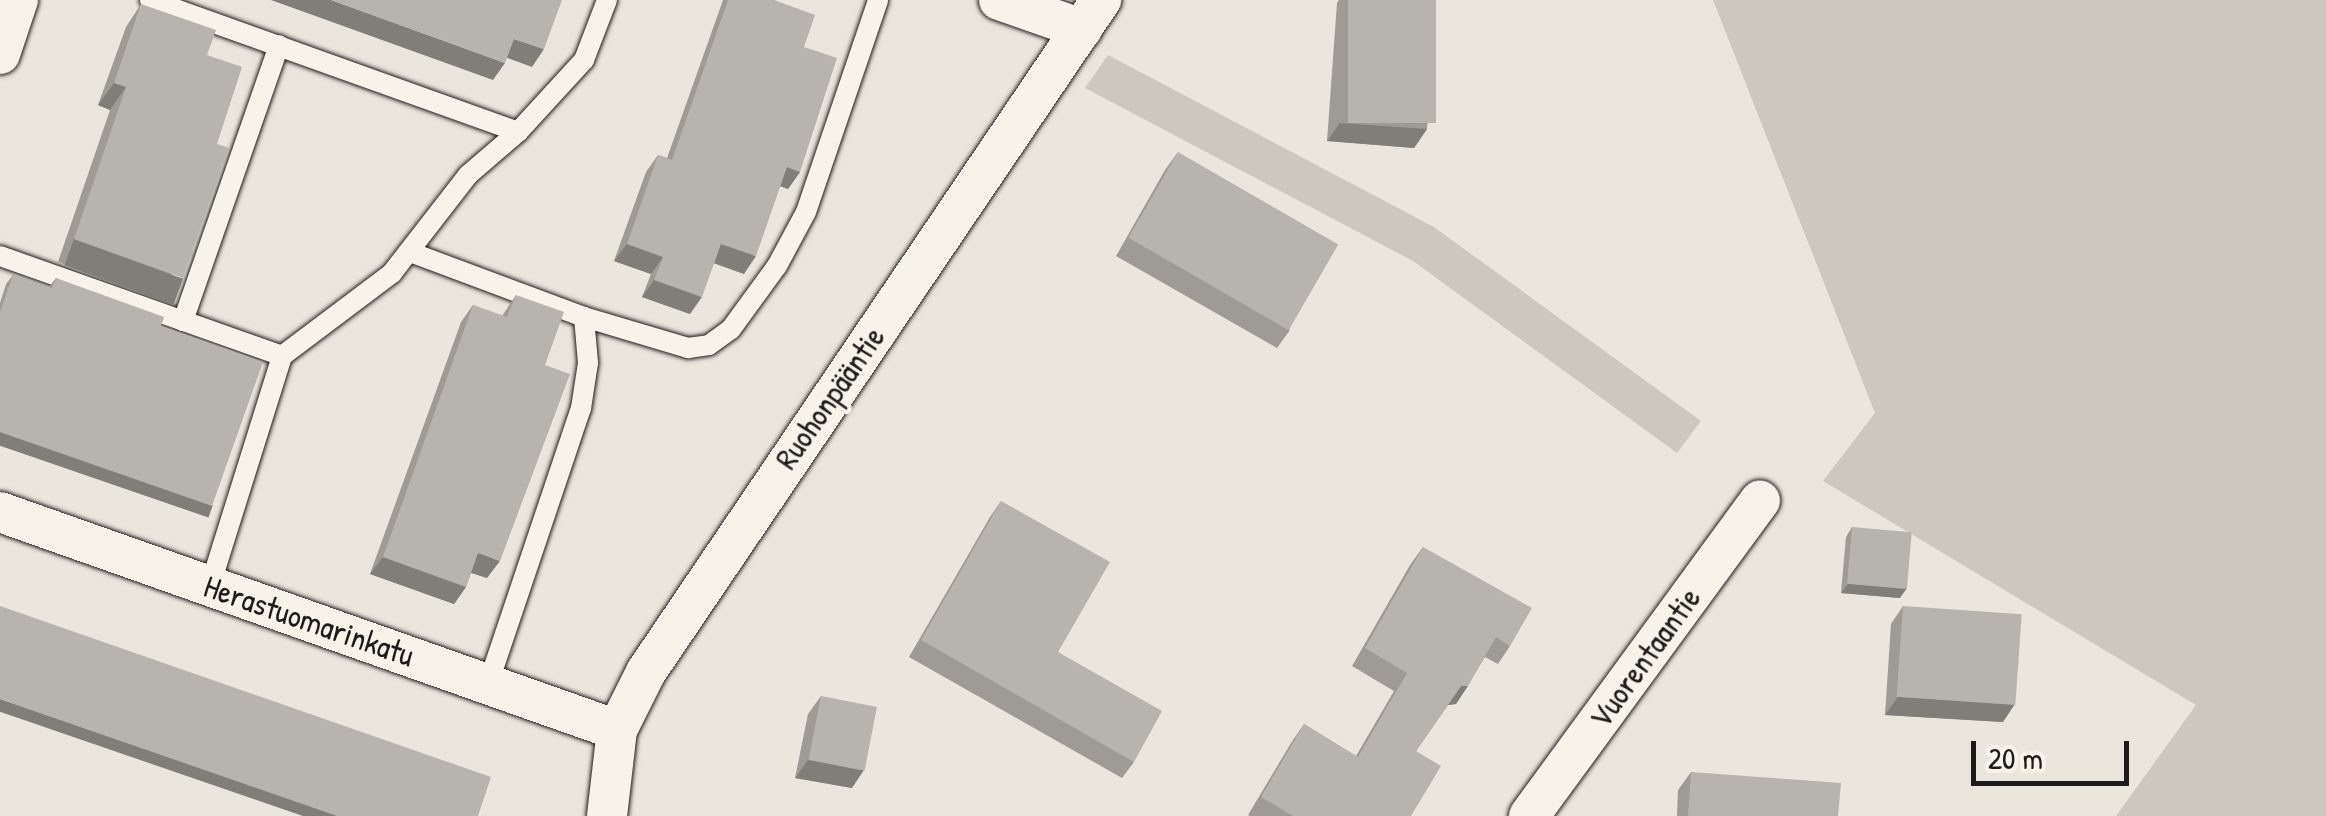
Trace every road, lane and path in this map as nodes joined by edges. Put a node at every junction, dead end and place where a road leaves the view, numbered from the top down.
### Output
1 (18, 0) edge
2 (150, 0) edge
3 (607, 0) edge
4 (878, 0) edge
5 (999, 0) edge
6 (1092, 15) edge
7 (278, 45) junction
8 (0, 54) edge
9 (518, 132) junction
10 (410, 252) junction
11 (0, 256) edge
12 (584, 317) junction
13 (182, 321) junction
14 (282, 356) junction
15 (1760, 500) dead end
16 (0, 512) edge
17 (210, 586) junction
18 (488, 684) junction
19 (618, 730) junction
20 (606, 816) edge
21 (1530, 816) edge

1 - 8 street
2 - 7 lane
3 - 9 lane
4 - 12 lane
5 - 6 street
6 - 19 street, Ruohonpääntie
7 - 9 lane
7 - 13 lane
9 - 10 lane
10 - 12 lane
10 - 14 lane
11 - 13 lane
12 - 18 lane
13 - 14 lane
14 - 17 lane
15 - 21 street, Vuorentaantie
16 - 17 street, Herastuomarinkatu
17 - 18 street, Herastuomarinkatu
18 - 19 street, Herastuomarinkatu
19 - 20 street, Ruohonpääntie

